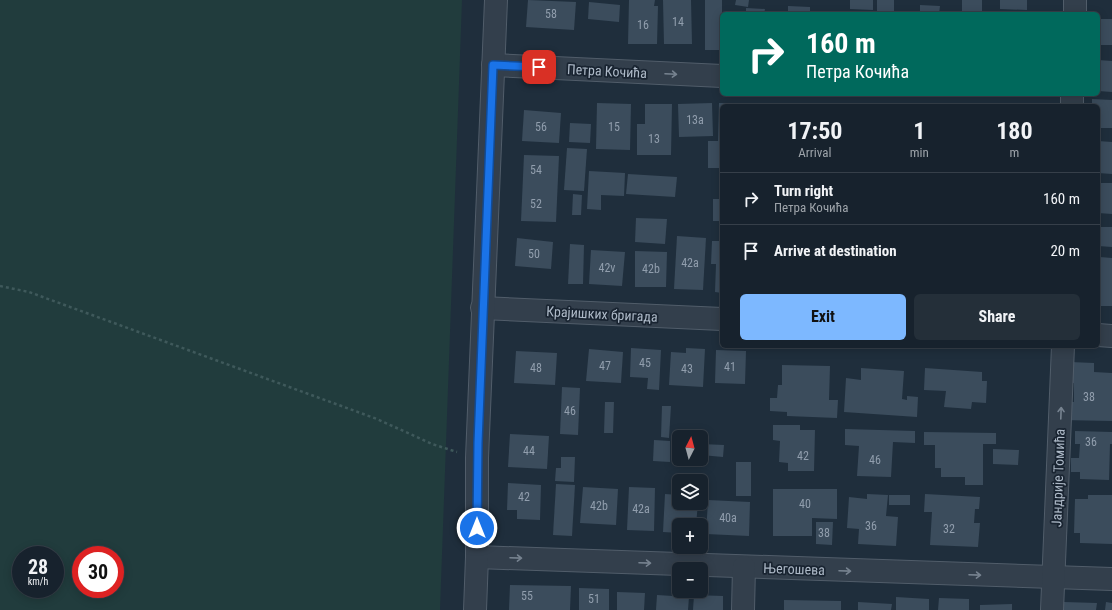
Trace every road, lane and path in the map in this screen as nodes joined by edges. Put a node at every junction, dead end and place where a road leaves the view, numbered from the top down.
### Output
1 (496, 0) edge
2 (1075, 0) edge
3 (1075, 12) edge
4 (493, 65) junction
5 (720, 76) edge
6 (0, 286) edge
7 (482, 308) junction
8 (720, 319) edge
9 (1100, 335) edge
10 (1112, 336) edge
11 (1063, 348) edge
12 (477, 458) junction
13 (477, 557) junction
14 (744, 567) junction
15 (1053, 578) junction
16 (1112, 579) edge
17 (475, 610) edge
18 (743, 610) edge
19 (1052, 610) edge

1 - 4 street
2 - 3 street
4 -> 5 street, Петра Кочића
4 - 7 street
6 - 12 path
7 - 8 street, Крајишких бригада
7 - 12 street
9 - 10 street
15 -> 11 street, Јандрије Томића
12 - 13 street
13 -> 14 street, Његошева
13 - 17 street
14 -> 15 street, Његошева
14 - 18 street
15 - 16 street, Његошева
15 - 19 street, Јандрије Томића

